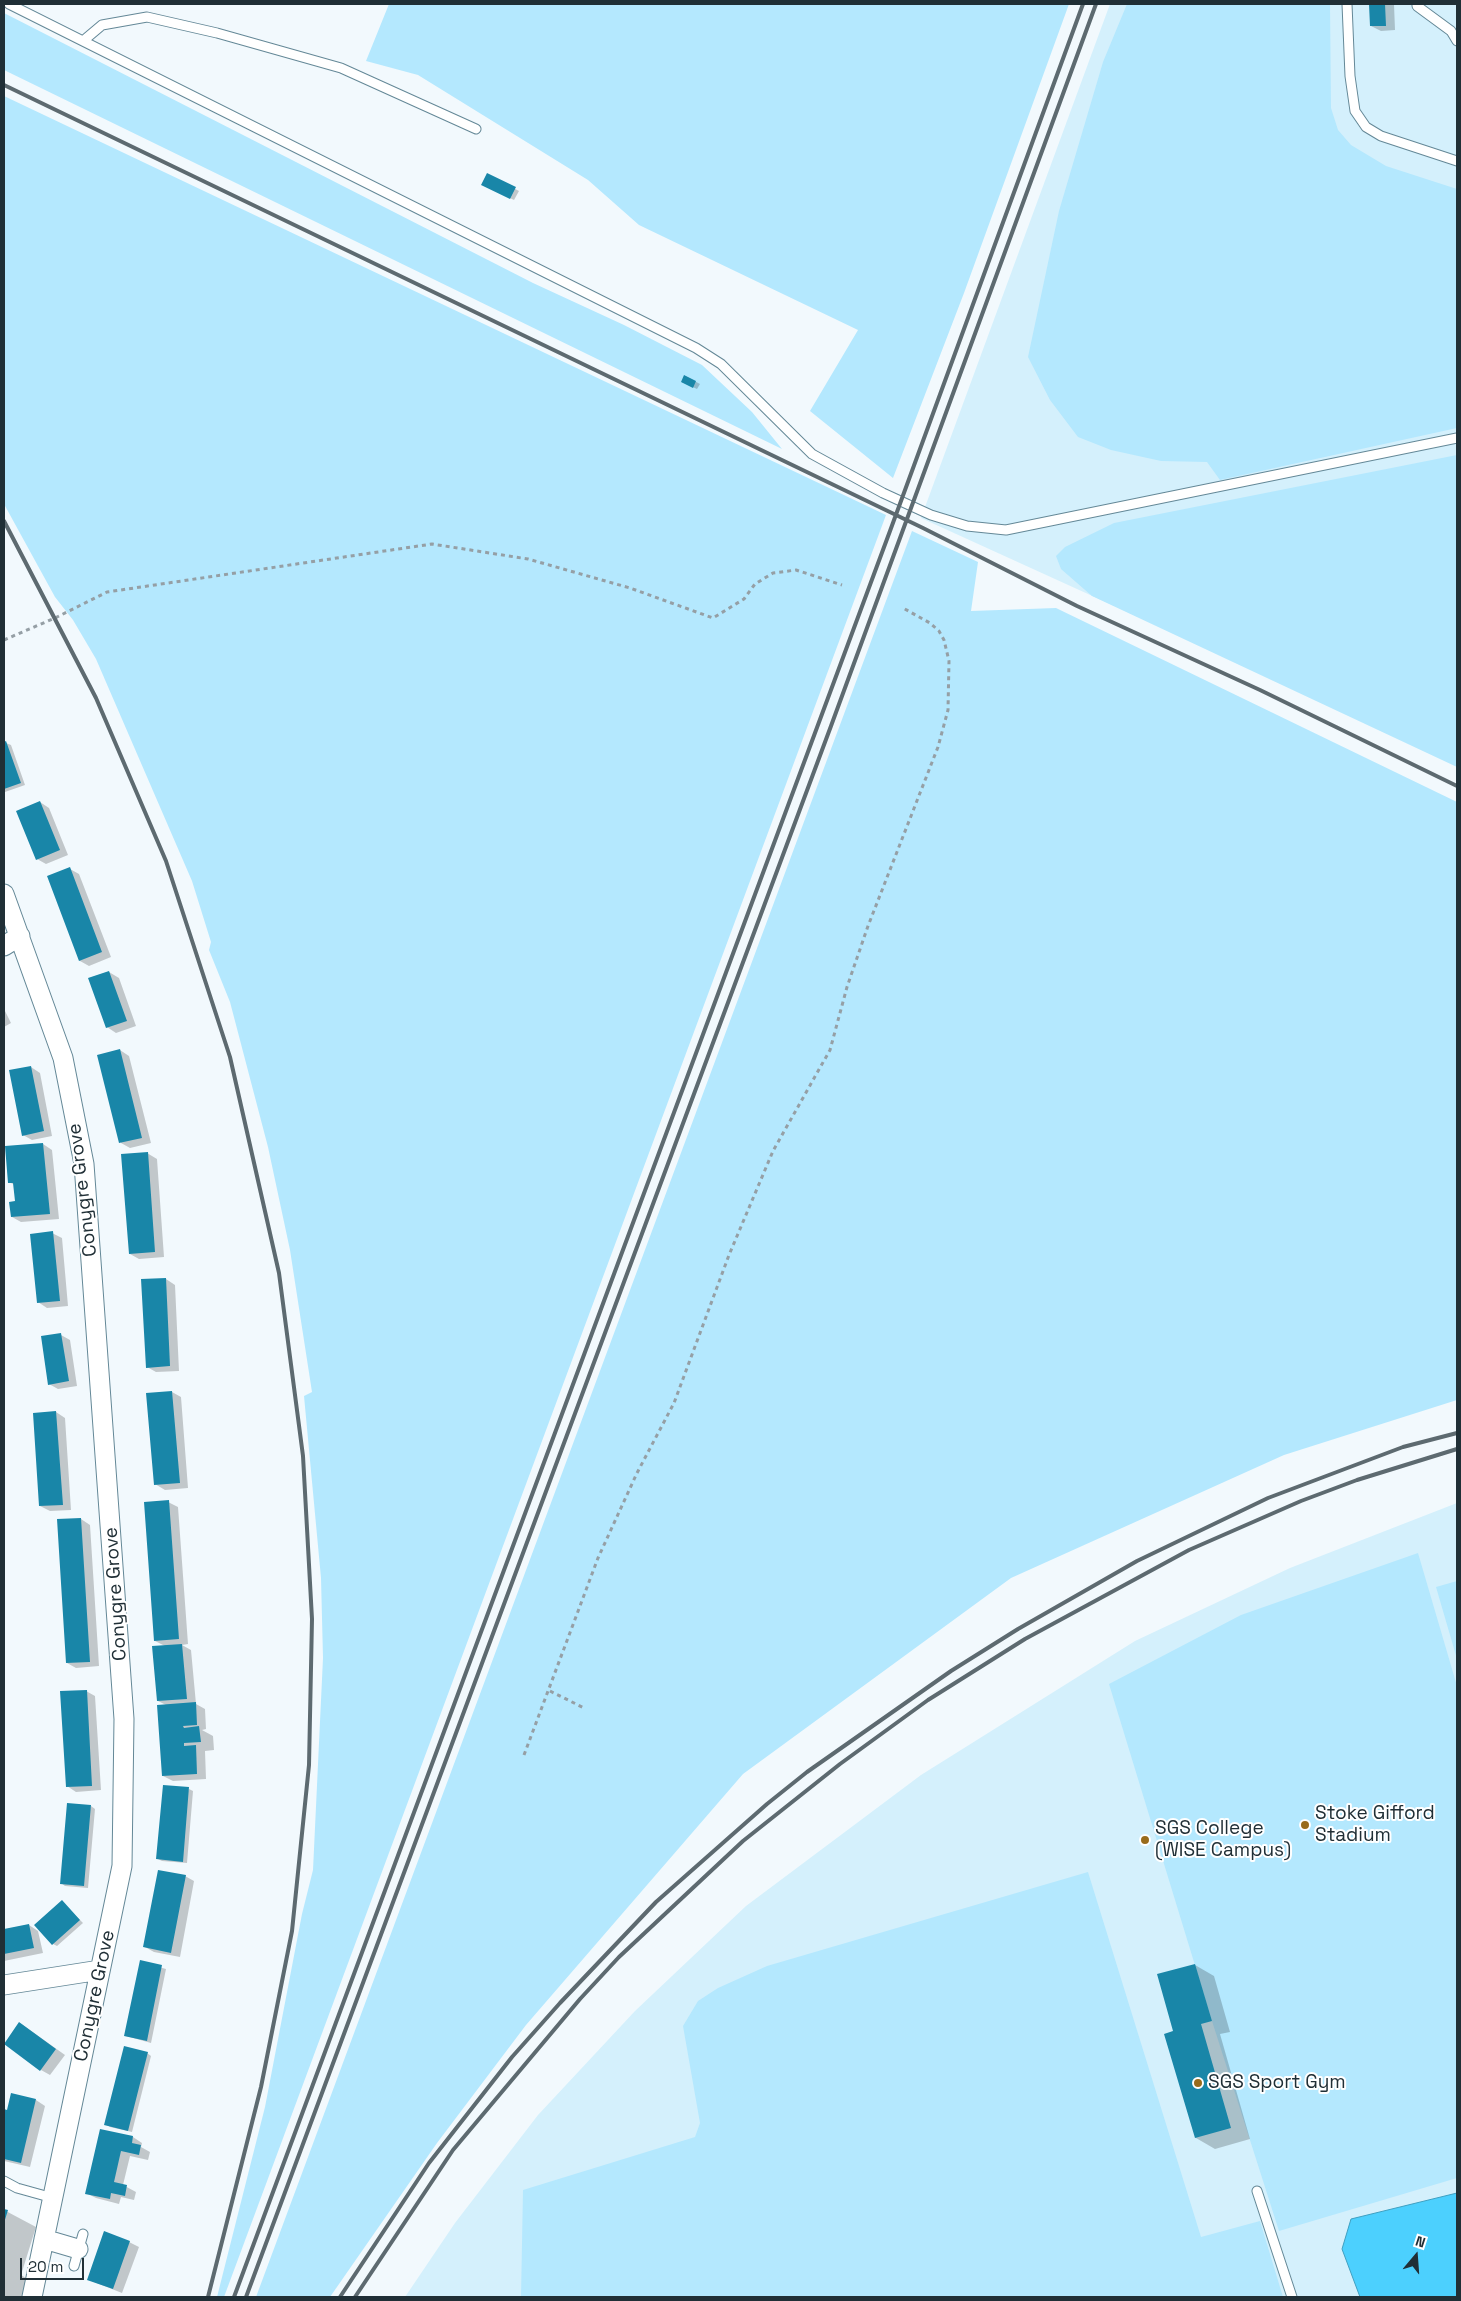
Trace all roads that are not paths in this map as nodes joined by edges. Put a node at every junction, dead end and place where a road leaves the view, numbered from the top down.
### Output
1 (9, 4) edge
2 (1347, 4) edge
3 (1417, 4) edge
4 (83, 41) junction
5 (1457, 41) edge
6 (476, 129) dead end
7 (1457, 161) edge
8 (1457, 438) edge
9 (4, 894) edge
10 (20, 936) junction
11 (4, 946) edge
12 (100, 1970) junction
13 (4, 1985) edge
14 (4, 2181) edge
15 (1257, 2191) dead end
16 (53, 2198) junction
17 (44, 2239) junction
18 (78, 2250) dead end
19 (32, 2297) edge
20 (1292, 2297) edge

1 - 4 lane
2 - 7 lane
3 - 5 lane
4 - 6 lane
4 - 8 lane
9 - 10 street, Conygre Grove
10 - 11 street
10 - 12 street, Conygre Grove
12 - 13 street
12 - 16 street, Conygre Grove
14 - 16 lane
15 - 20 lane
16 - 17 street, Conygre Grove
17 - 18 street
17 - 19 street, Conygre Grove

